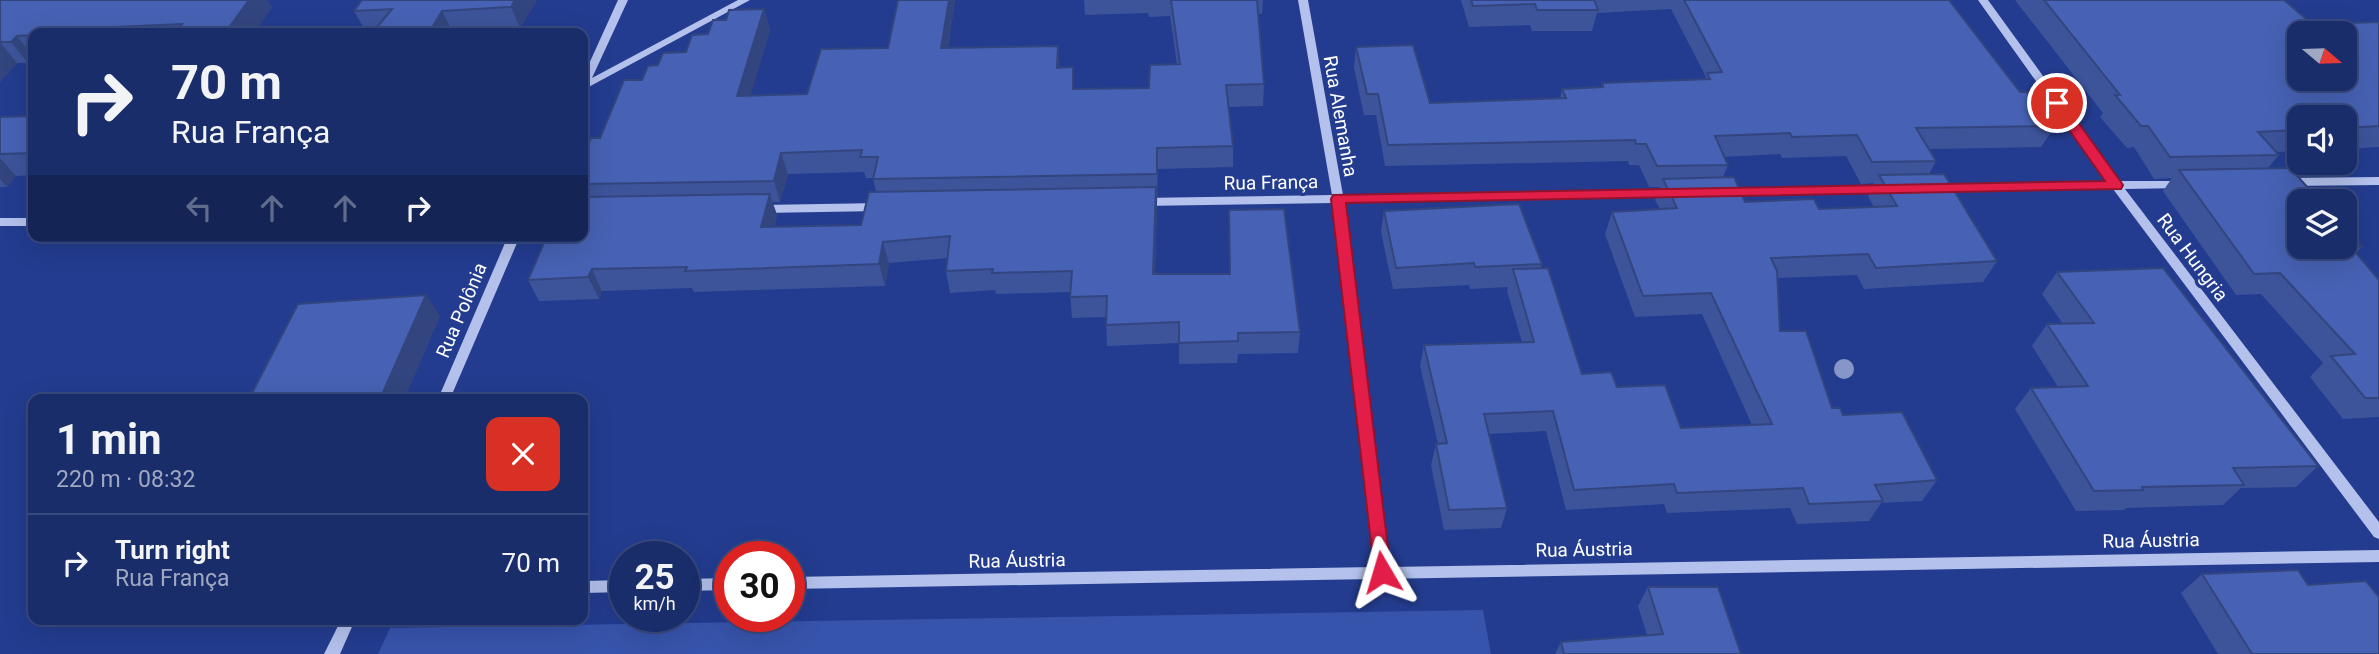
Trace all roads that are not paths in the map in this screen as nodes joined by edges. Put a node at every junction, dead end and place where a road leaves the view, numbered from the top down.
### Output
1 (623, 0) edge
2 (745, 0) edge
3 (1303, 0) edge
4 (1983, 0) edge
5 (588, 76) edge
6 (588, 84) edge
7 (2379, 181) edge
8 (2282, 182) edge
9 (2199, 184) edge
10 (2116, 185) junction
11 (1894, 189) edge
12 (1922, 189) edge
13 (1713, 192) edge
14 (1685, 193) edge
15 (1338, 199) junction
16 (1128, 202) edge
17 (890, 206) edge
18 (751, 209) edge
19 (0, 222) edge
20 (28, 222) edge
21 (511, 242) edge
22 (446, 394) edge
23 (2379, 533) edge
24 (2379, 556) edge
25 (1382, 572) junction
26 (805, 583) edge
27 (609, 586) edge
28 (588, 587) edge
29 (346, 625) edge
30 (331, 654) edge

1 - 5 street
2 - 6 street
3 - 15 street, Rua Alemanha
4 - 10 street, Rua Hungria
7 - 8 street
9 - 10 street
10 - 12 street
10 - 23 street, Rua Hungria
11 - 13 street
14 - 15 street, Rua França
15 - 16 street, Rua França
15 - 25 street, Rua Alemanha
17 - 18 street
19 - 20 street
21 - 22 street, Rua Polônia
24 - 25 street, Rua Áustria
25 - 26 street, Rua Áustria
27 - 28 street
29 - 30 street

